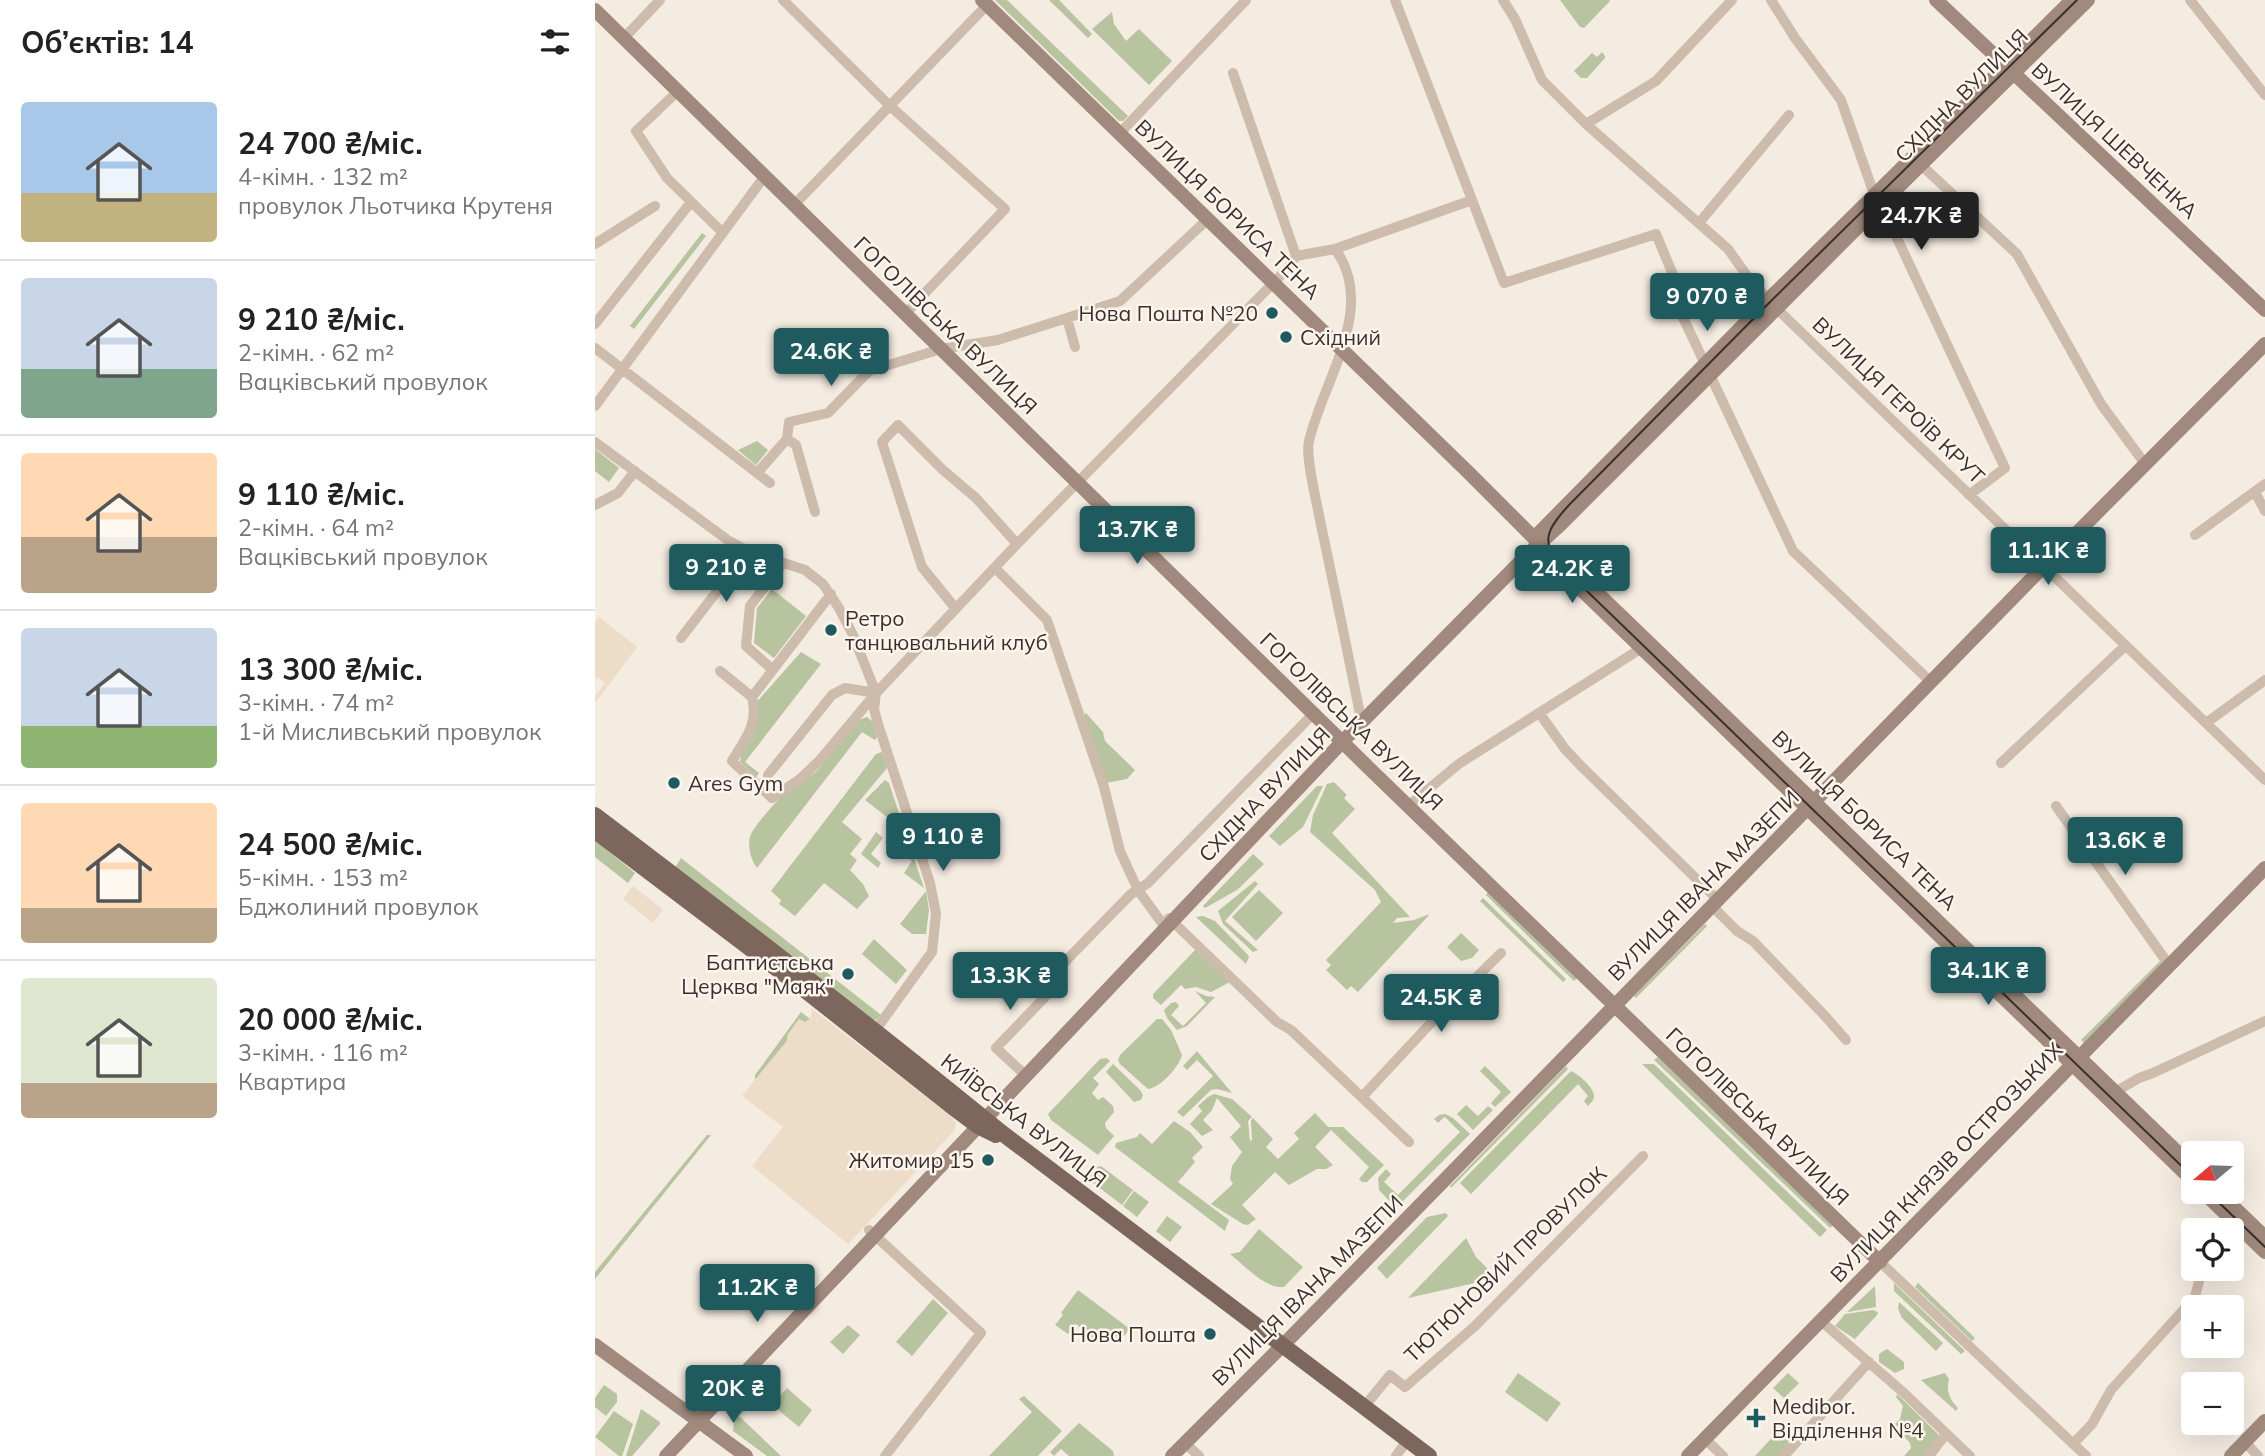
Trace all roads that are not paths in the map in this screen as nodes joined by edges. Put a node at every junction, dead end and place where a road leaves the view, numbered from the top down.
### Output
1 (660, 0) edge
2 (783, 0) edge
3 (1246, 0) edge
4 (1395, 0) edge
5 (1503, 0) edge
6 (1732, 0) edge
7 (1771, 0) edge
8 (1936, 0) edge
9 (2072, 0) edge
10 (2088, 0) edge
11 (2190, 0) edge
12 (985, 2) edge
13 (595, 10) edge
14 (624, 38) junction
15 (2010, 69) junction
16 (1233, 73) dead end
17 (678, 91) junction
18 (2265, 95) edge
19 (890, 106) junction
20 (1789, 116) dead end
21 (1587, 124) junction
22 (1119, 133) junction
23 (1917, 161) junction
24 (764, 177) junction
25 (1878, 199) junction
26 (1472, 200) junction
27 (691, 202) junction
28 (794, 205) junction
29 (655, 206) dead end
30 (1209, 219) junction
31 (1699, 223) junction
32 (722, 232) junction
33 (595, 244) edge
34 (1335, 249) junction
35 (1296, 256) junction
36 (1750, 279) junction
37 (1273, 282) junction
38 (1772, 304) junction
39 (1681, 305) junction
40 (2265, 310) edge
41 (905, 314) junction
42 (1067, 318) junction
43 (595, 324) edge
44 (2265, 344) edge
45 (1075, 347) dead end
46 (595, 348) edge
47 (941, 349) junction
48 (1342, 349) junction
49 (622, 370) junction
50 (1708, 370) junction
51 (595, 406) edge
52 (787, 439) junction
53 (595, 442) edge
54 (2145, 464) junction
55 (635, 471) junction
56 (757, 473) junction
57 (770, 483) dead end
58 (1078, 483) junction
59 (2265, 484) edge
60 (2255, 492) junction
61 (1969, 495) junction
62 (595, 505) edge
63 (2265, 511) edge
64 (815, 512) dead end
65 (2195, 535) dead end
66 (1538, 542) junction
67 (1017, 544) junction
68 (748, 551) junction
69 (783, 562) junction
70 (2043, 567) junction
71 (995, 568) junction
72 (831, 594) junction
73 (956, 609) junction
74 (681, 638) dead end
75 (1646, 646) junction
76 (2125, 646) junction
77 (773, 670) junction
78 (720, 671) dead end
79 (2265, 680) edge
80 (1931, 682) junction
81 (876, 693) junction
82 (752, 697) junction
83 (1314, 713) junction
84 (1360, 714) junction
85 (1540, 714) junction
86 (2207, 723) junction
87 (1340, 739) junction
88 (2001, 763) dead end
89 (768, 775) dead end
90 (2265, 779) edge
91 (1811, 805) junction
92 (1408, 806) junction
93 (2056, 806) dead end
94 (595, 815) edge
95 (595, 831) edge
96 (2265, 868) edge
97 (1138, 890) junction
98 (1715, 903) junction
99 (1167, 920) junction
100 (1501, 953) dead end
101 (2169, 965) junction
102 (1614, 1005) junction
103 (2265, 1021) edge
104 (875, 1031) junction
105 (1846, 1040) dead end
106 (2076, 1060) junction
107 (1022, 1072) junction
108 (2115, 1091) junction
109 (1362, 1097) junction
110 (979, 1120) junction
111 (1409, 1142) dead end
112 (2181, 1155) edge
113 (1643, 1156) dead end
114 (2181, 1169) edge
115 (2215, 1204) edge
116 (2229, 1218) edge
117 (2244, 1230) edge
118 (872, 1232) junction
119 (2244, 1233) edge
120 (2265, 1237) edge
121 (2265, 1252) edge
122 (1880, 1262) junction
123 (2198, 1281) edge
124 (1821, 1321) junction
125 (595, 1345) edge
126 (1280, 1348) junction
127 (595, 1356) edge
128 (1869, 1362) junction
129 (1364, 1407) junction
130 (2265, 1421) edge
131 (694, 1422) junction
132 (1946, 1434) junction
133 (1705, 1439) junction
134 (2245, 1442) junction
135 (1185, 1443) junction
136 (2073, 1444) junction
137 (1400, 1451) edge
138 (658, 1456) edge
139 (666, 1456) edge
140 (732, 1456) edge
141 (746, 1456) edge
142 (885, 1456) edge
143 (1172, 1456) edge
144 (1199, 1456) edge
145 (1419, 1456) edge
146 (1429, 1456) edge
147 (1688, 1456) edge
148 (1723, 1456) edge
149 (1784, 1456) edge
150 (1929, 1456) edge
151 (1970, 1456) edge
152 (2086, 1456) edge
153 (2231, 1456) edge
154 (2258, 1456) edge

1 - 14 street
2 - 19 street
3 - 22 street
4 - 26 street
5 - 21 street, ВУЛИЦЯ ГЕРОЇВ КРУТ
6 - 21 street
7 - 25 street
8 - 15 street, ВУЛИЦЯ ШЕВЧЕНКА
9 - 15 street, СХІДНА ВУЛИЦЯ
10 - 15 street, СХІДНА ВУЛИЦЯ
11 - 18 street
12 - 19 street
12 - 22 street, ВУЛИЦЯ БОРИСА ТЕНА
13 - 14 street, ГОГОЛІВСЬКА ВУЛИЦЯ
14 - 17 street, ГОГОЛІВСЬКА ВУЛИЦЯ
15 - 23 street, СХІДНА ВУЛИЦЯ
15 - 40 street, ВУЛИЦЯ ШЕВЧЕНКА
16 - 35 street
17 - 24 street, ГОГОЛІВСЬКА ВУЛИЦЯ
17 - 27 street
19 - 28 street
19 - 41 street
20 - 31 street
21 - 31 street, ВУЛИЦЯ ГЕРОЇВ КРУТ
22 - 30 street, ВУЛИЦЯ БОРИСА ТЕНА
23 - 25 street, СХІДНА ВУЛИЦЯ
23 - 54 street
24 - 28 street, ГОГОЛІВСЬКА ВУЛИЦЯ
24 - 32 street
25 - 38 street, СХІДНА ВУЛИЦЯ
25 - 61 street
26 - 34 street
26 - 39 street
27 - 32 street
27 - 43 street
28 - 41 street, ГОГОЛІВСЬКА ВУЛИЦЯ
29 - 33 street
30 - 37 street, ВУЛИЦЯ БОРИСА ТЕНА
30 - 42 street
31 - 36 street, ВУЛИЦЯ ГЕРОЇВ КРУТ
32 - 49 street
34 - 35 street
34 - 48 street
35 - 37 street
36 - 38 street, ВУЛИЦЯ ГЕРОЇВ КРУТ
36 - 39 street
37 - 48 street, ВУЛИЦЯ БОРИСА ТЕНА
37 - 58 street
38 - 50 street, СХІДНА ВУЛИЦЯ
38 - 61 street, ВУЛИЦЯ ГЕРОЇВ КРУТ
39 - 50 street
41 - 47 street, ГОГОЛІВСЬКА ВУЛИЦЯ
42 - 45 street
42 - 47 street
44 - 54 street, ВУЛИЦЯ ІВАНА МАЗЕПИ
46 - 49 street
47 - 52 street
47 - 58 street, ГОГОЛІВСЬКА ВУЛИЦЯ
48 - 66 street, ВУЛИЦЯ БОРИСА ТЕНА
48 - 84 street
49 - 51 street
49 - 56 street
50 - 66 street, СХІДНА ВУЛИЦЯ
50 - 80 street
52 - 56 street
52 - 64 street
53 - 55 street
54 - 70 street, ВУЛИЦЯ ІВАНА МАЗЕПИ
55 - 62 street
55 - 68 street
56 - 57 street
58 - 67 street
58 - 83 street, ГОГОЛІВСЬКА ВУЛИЦЯ
59 - 60 street
60 - 63 street
60 - 65 street
61 - 70 street, ВУЛИЦЯ ГЕРОЇВ КРУТ
66 - 75 street, ВУЛИЦЯ БОРИСА ТЕНА
66 - 84 street, СХІДНА ВУЛИЦЯ
66 - 87 street, СХІДНА ВУЛИЦЯ
67 - 71 street
67 - 73 street
68 - 69 street
68 - 74 street
69 - 72 street
69 - 77 street
70 - 76 street, ВУЛИЦЯ ГЕРОЇВ КРУТ
70 - 80 street, ВУЛИЦЯ ІВАНА МАЗЕПИ
71 - 73 street
71 - 97 street
72 - 77 street
72 - 81 street
73 - 81 street
75 - 85 street
75 - 91 street, ВУЛИЦЯ БОРИСА ТЕНА
76 - 86 street, ВУЛИЦЯ ГЕРОЇВ КРУТ
76 - 88 street
77 - 82 street
78 - 82 street
79 - 86 street
80 - 91 street, ВУЛИЦЯ ІВАНА МАЗЕПИ
81 - 82 street
81 - 89 street
81 - 104 street
83 - 87 street, ГОГОЛІВСЬКА ВУЛИЦЯ
83 - 97 street
84 - 87 street, СХІДНА ВУЛИЦЯ
85 - 92 street
85 - 98 street
86 - 90 street, ВУЛИЦЯ ГЕРОЇВ КРУТ
87 - 92 street, ГОГОЛІВСЬКА ВУЛИЦЯ
87 - 99 street, СХІДНА ВУЛИЦЯ
91 - 98 street, ВУЛИЦЯ ІВАНА МАЗЕПИ
91 - 106 street, ВУЛИЦЯ БОРИСА ТЕНА
92 - 102 street, ГОГОЛІВСЬКА ВУЛИЦЯ
93 - 101 street
94 - 104 main road, КИЇВСЬКА ВУЛИЦЯ
95 - 110 main road, КИЇВСЬКА ВУЛИЦЯ
96 - 101 street, ВУЛИЦЯ КНЯЗІВ ОСТРОЗЬКИХ
97 - 99 street
97 - 107 street
98 - 102 street, ВУЛИЦЯ ІВАНА МАЗЕПИ
98 - 105 street
99 - 107 street, СХІДНА ВУЛИЦЯ
99 - 109 street
99 - 110 street, СХІДНА ВУЛИЦЯ
100 - 109 street
101 - 106 street, ВУЛИЦЯ КНЯЗІВ ОСТРОЗЬКИХ
102 - 122 street, ГОГОЛІВСЬКА ВУЛИЦЯ
102 - 126 street, ВУЛИЦЯ ІВАНА МАЗЕПИ
103 - 108 street
104 - 110 main road, КИЇВСЬКА ВУЛИЦЯ
106 - 108 street, ВУЛИЦЯ БОРИСА ТЕНА
106 - 114 street, ВУЛИЦЯ БОРИСА ТЕНА
106 - 122 street, ВУЛИЦЯ КНЯЗІВ ОСТРОЗЬКИХ
107 - 110 street, СХІДНА ВУЛИЦЯ
108 - 112 street, ВУЛИЦЯ БОРИСА ТЕНА
109 - 111 street
110 - 118 street, СХІДНА ВУЛИЦЯ
110 - 126 main road, КИЇВСЬКА ВУЛИЦЯ
113 - 129 street, ТЮТЮНОВИЙ ПРОВУЛОК
115 - 116 street
117 - 120 street
118 - 131 street, СХІДНА ВУЛИЦЯ
118 - 142 street
119 - 121 street
122 - 124 street, ВУЛИЦЯ КНЯЗІВ ОСТРОЗЬКИХ
122 - 136 street, ГОГОЛІВСЬКА ВУЛИЦЯ
123 - 136 street
124 - 128 street
124 - 133 street, ВУЛИЦЯ КНЯЗІВ ОСТРОЗЬКИХ
125 - 131 street
126 - 129 main road, КИЇВСЬКА ВУЛИЦЯ
126 - 135 street, ВУЛИЦЯ ІВАНА МАЗЕПИ
126 - 137 main road, КИЇВСЬКА ВУЛИЦЯ
127 - 131 street
128 - 132 street
128 - 149 street
129 - 146 main road, КИЇВСЬКА ВУЛИЦЯ
130 - 134 street
131 - 138 street, СХІДНА ВУЛИЦЯ
131 - 139 street, СХІДНА ВУЛИЦЯ
131 - 140 street
131 - 141 street
132 - 150 street
132 - 151 street
133 - 147 street, ВУЛИЦЯ КНЯЗІВ ОСТРОЗЬКИХ
133 - 148 street
134 - 153 street
134 - 154 street
135 - 143 street, ВУЛИЦЯ ІВАНА МАЗЕПИ
135 - 144 street
136 - 152 street, ГОГОЛІВСЬКА ВУЛИЦЯ
137 - 145 main road, КИЇВСЬКА ВУЛИЦЯ

